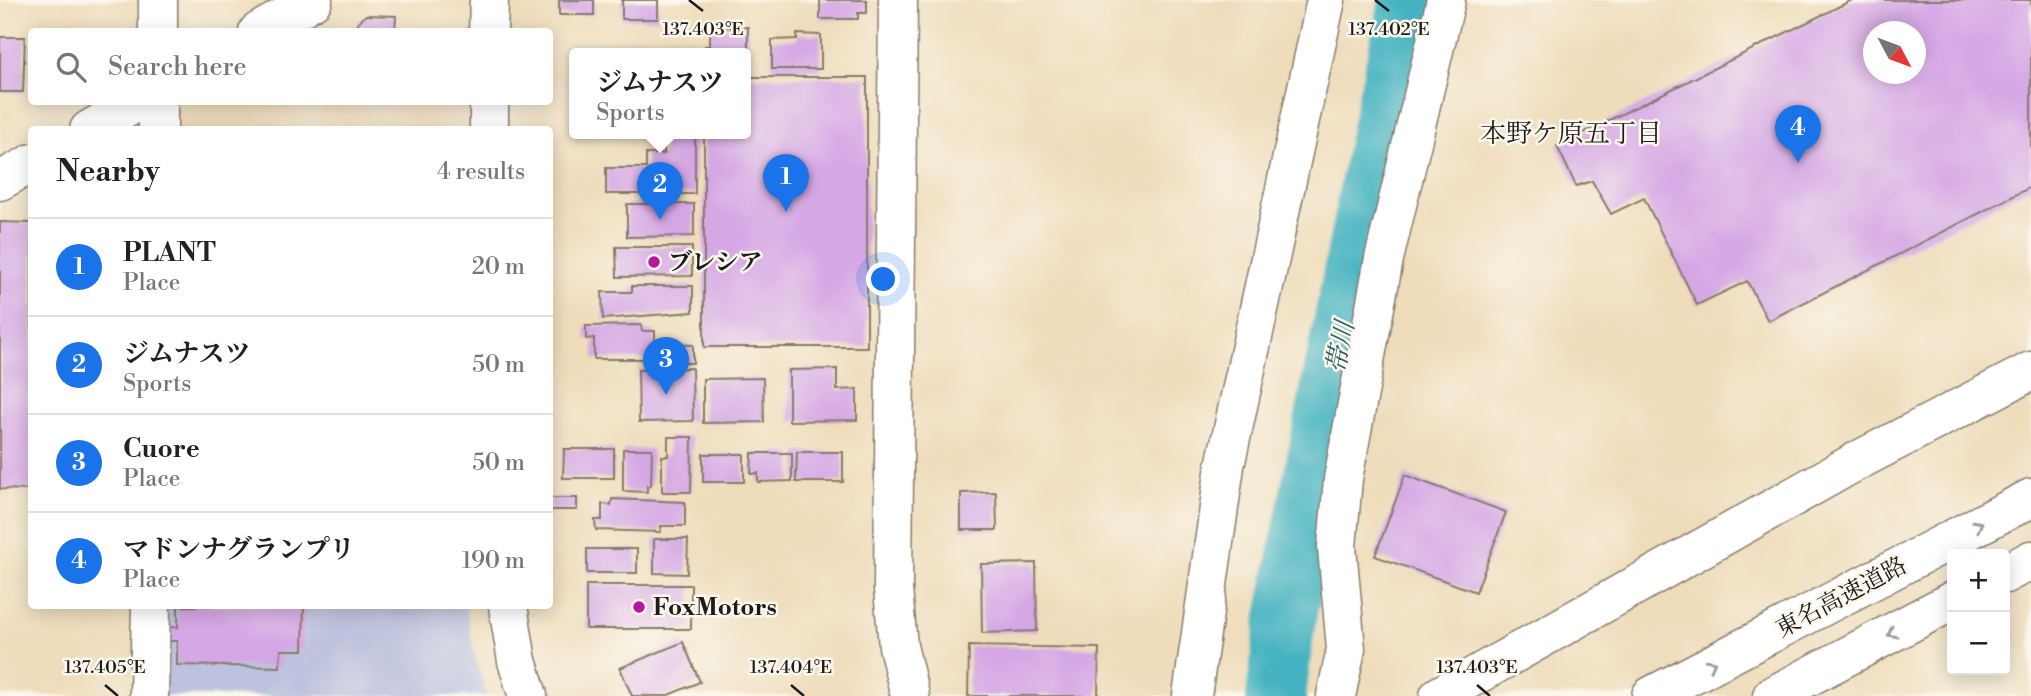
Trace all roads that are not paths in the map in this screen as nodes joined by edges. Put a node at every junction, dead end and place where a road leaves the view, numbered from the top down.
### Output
1 (158, 0) edge
2 (313, 0) edge
3 (489, 0) edge
4 (898, 0) edge
5 (1326, 0) edge
6 (1446, 0) edge
7 (158, 28) edge
8 (265, 28) edge
9 (488, 28) edge
10 (132, 105) edge
11 (158, 105) edge
12 (489, 105) edge
13 (96, 126) edge
14 (158, 126) edge
15 (489, 126) edge
16 (28, 165) edge
17 (0, 181) edge
18 (2031, 372) edge
19 (2031, 498) edge
20 (2031, 560) edge
21 (2010, 571) edge
22 (1947, 604) edge
23 (150, 609) edge
24 (508, 609) edge
25 (1481, 686) edge
26 (149, 696) edge
27 (528, 696) edge
28 (910, 696) edge
29 (1192, 696) edge
30 (1336, 696) edge
31 (1439, 696) edge
32 (1651, 696) edge
33 (1772, 696) edge

1 - 7 main road
2 - 8 main road
3 - 9 main road
4 - 28 main road
5 - 29 main road
6 - 30 main road
10 - 13 main road
11 - 14 main road
12 - 15 main road
16 - 17 main road
18 - 25 main road
32 -> 19 main road, 東名高速道路
20 - 21 main road
22 -> 33 main road
23 - 26 main road
24 - 27 main road
25 - 31 main road

